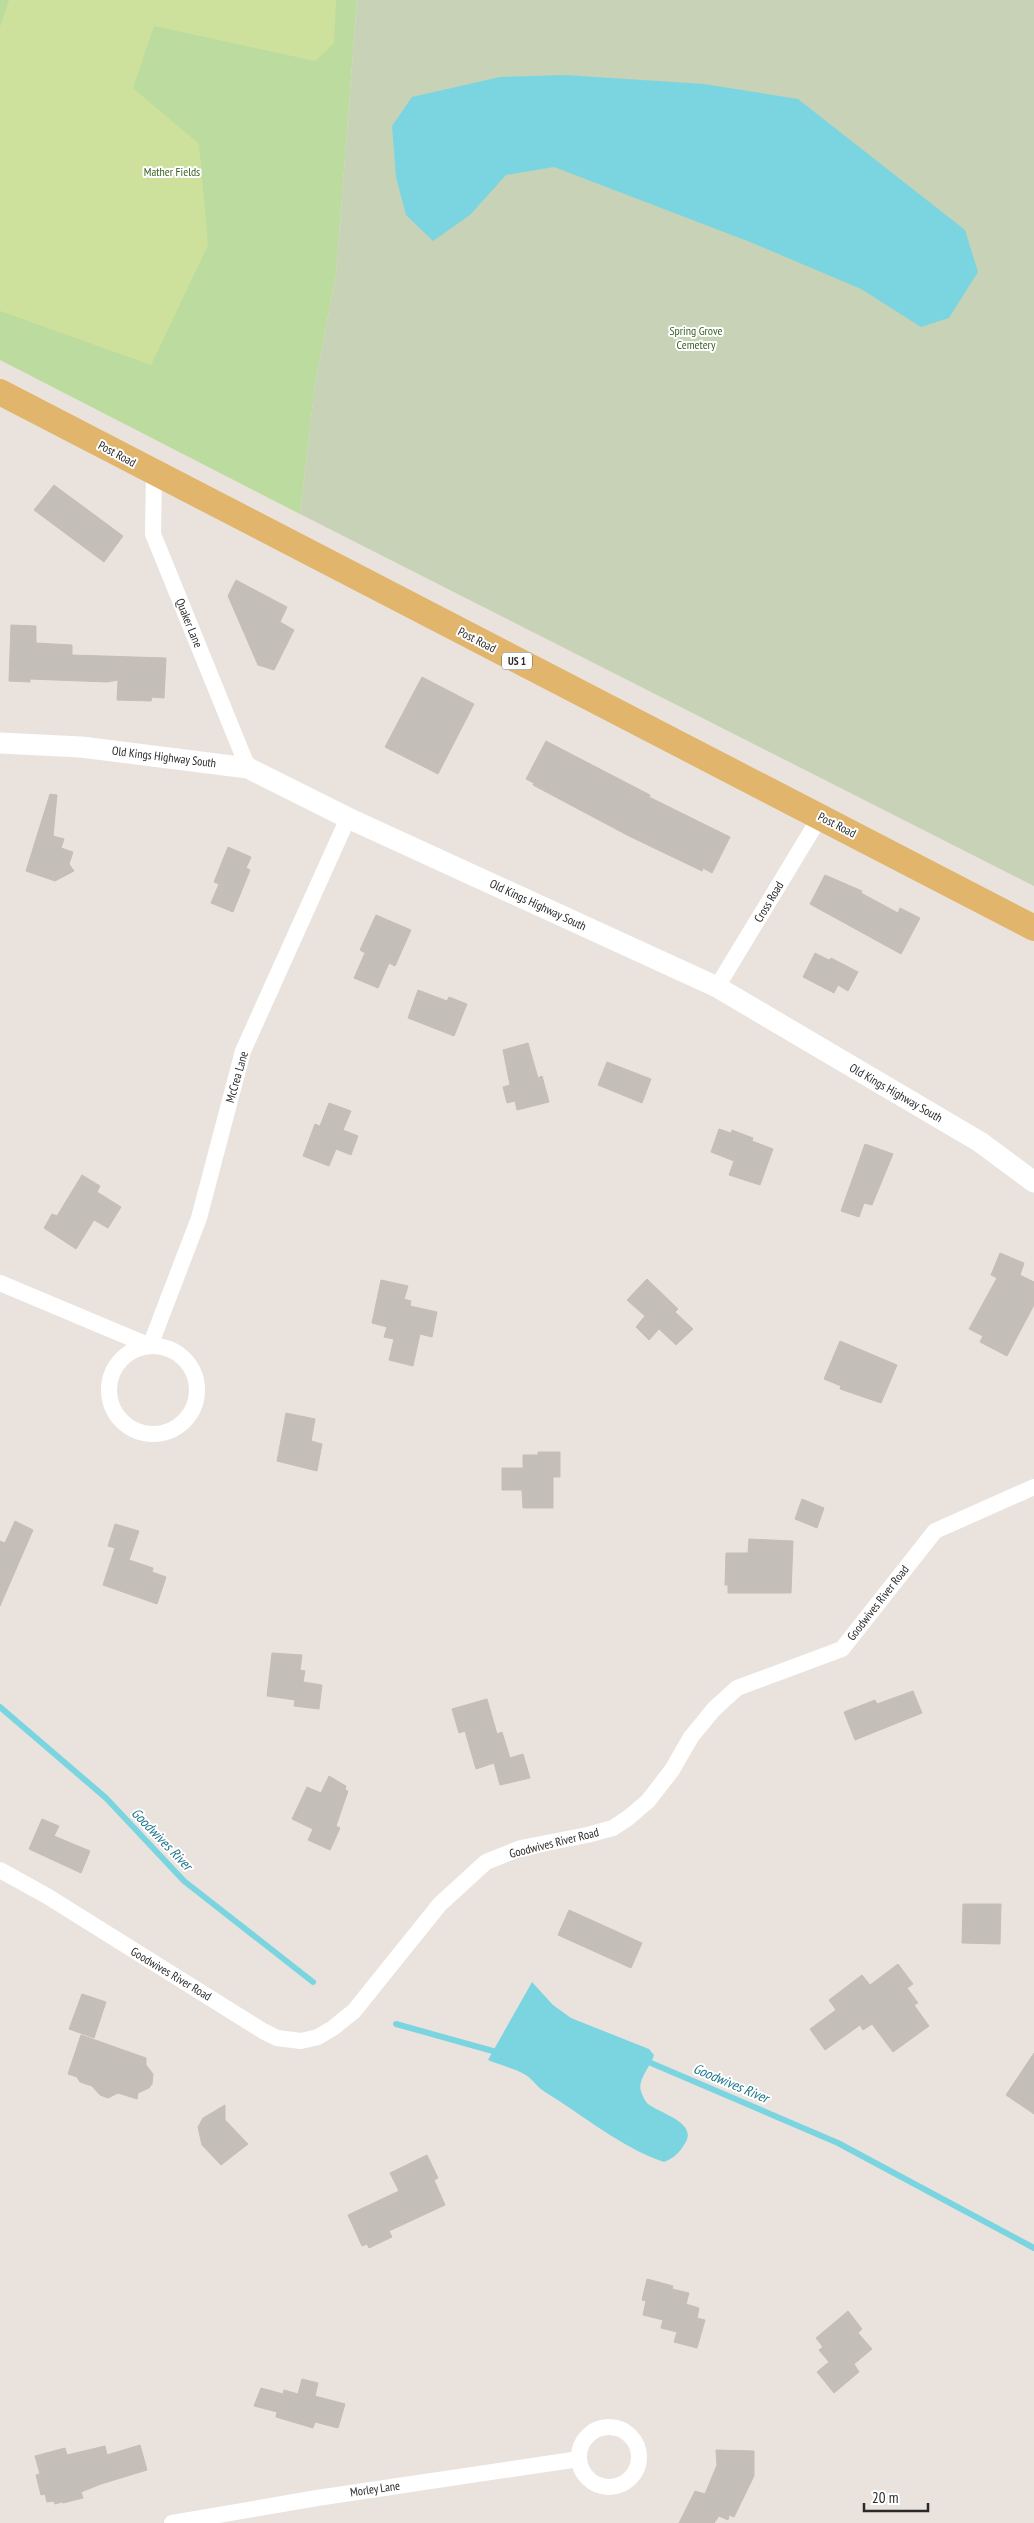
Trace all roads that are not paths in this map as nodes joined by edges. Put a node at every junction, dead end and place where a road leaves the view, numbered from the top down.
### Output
1 (0, 392) edge
2 (154, 473) junction
3 (0, 743) edge
4 (248, 768) junction
5 (820, 817) junction
6 (348, 818) junction
7 (1034, 928) edge
8 (717, 988) junction
9 (1034, 1182) edge
10 (0, 1283) edge
11 (150, 1346) junction
12 (1034, 1487) edge
13 (0, 1870) edge
14 (579, 2459) dead end
15 (172, 2523) edge

1 - 2 main road, Post Road / US 1
2 - 4 street, Quaker Lane
2 - 5 main road, Post Road / US 1
3 - 4 street, Old Kings Highway South
4 - 6 street, Old Kings Highway South
5 - 7 main road, Post Road / US 1
5 - 8 street, Cross Road
6 - 8 street, Old Kings Highway South
6 - 11 street, McCrea Lane
8 - 9 street, Old Kings Highway South
10 - 11 street
11 - 11 street
12 - 13 street, Goodwives River Road
14 - 15 street, Morley Lane

